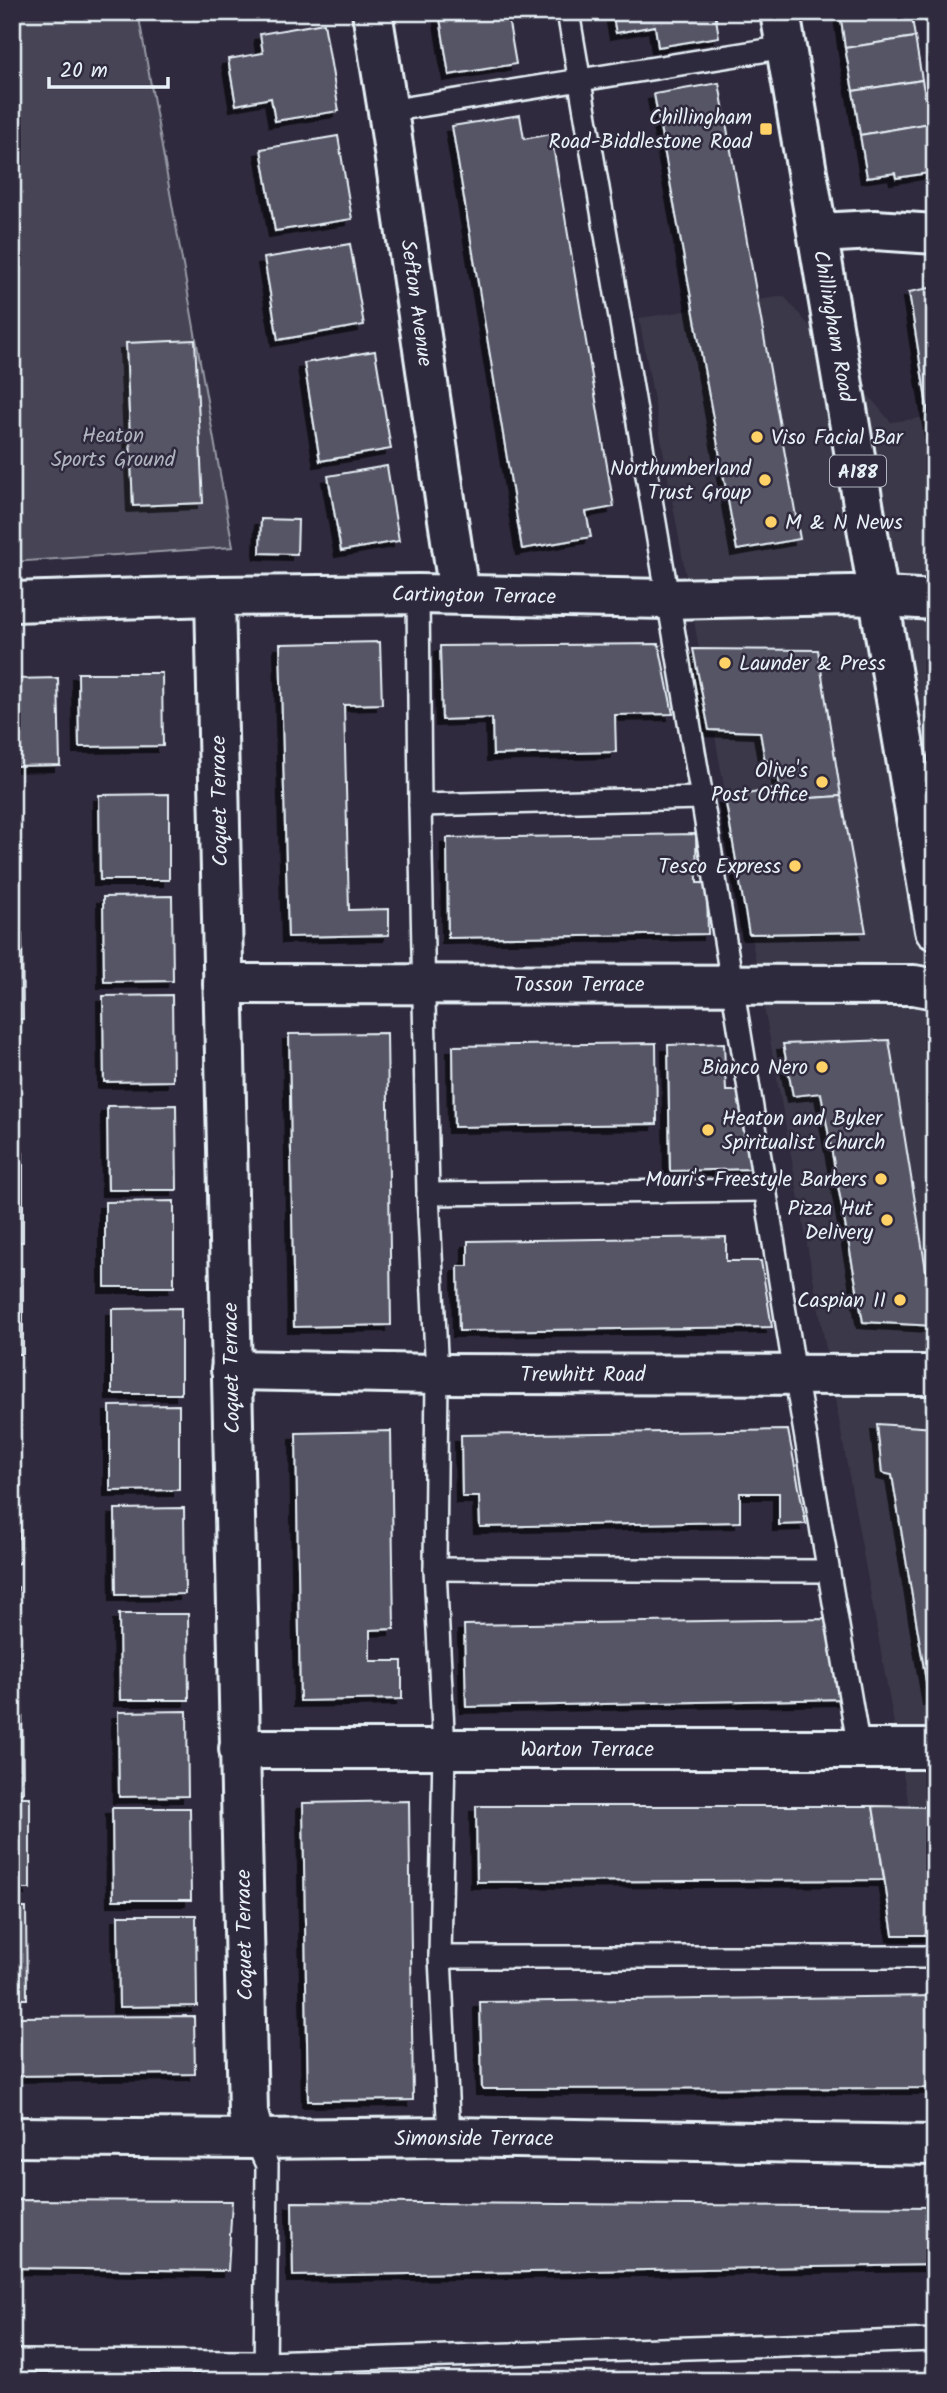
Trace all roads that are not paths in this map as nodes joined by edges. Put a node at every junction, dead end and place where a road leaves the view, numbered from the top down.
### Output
1 (372, 12) edge
2 (568, 12) edge
3 (783, 30) edge
4 (580, 82) junction
5 (388, 111) junction
6 (818, 233) junction
7 (935, 234) edge
8 (418, 594) junction
9 (459, 594) junction
10 (215, 596) junction
11 (880, 596) junction
12 (667, 599) junction
13 (935, 600) edge
14 (12, 603) edge
15 (702, 798) junction
16 (420, 805) junction
17 (935, 930) edge
18 (223, 984) junction
19 (423, 984) junction
20 (733, 985) junction
21 (935, 989) edge
22 (765, 1190) junction
23 (428, 1194) junction
24 (231, 1370) junction
25 (437, 1374) junction
26 (795, 1374) junction
27 (935, 1375) edge
28 (436, 1569) junction
29 (827, 1571) junction
30 (239, 1749) junction
31 (859, 1749) junction
32 (935, 1749) edge
33 (443, 1750) junction
34 (440, 1957) junction
35 (935, 1957) edge
36 (12, 2137) edge
37 (449, 2137) junction
38 (255, 2139) junction
39 (935, 2144) edge
40 (935, 2340) edge
41 (12, 2361) edge
42 (265, 2371) edge

1 - 5 street, Sefton Avenue
2 - 4 lane
3 - 4 lane
3 - 6 street, Chillingham Road / A188
4 - 5 lane
4 - 12 lane
5 - 9 street, Sefton Avenue
6 - 7 street
6 - 11 street, Chillingham Road / A188
8 - 9 street, Cartington Terrace
8 - 10 street, Cartington Terrace
8 - 16 lane
9 - 12 street, Cartington Terrace
10 - 14 street, Cartington Terrace
10 - 18 street, Coquet Terrace
11 - 12 street, Cartington Terrace
11 - 13 street, Cartington Terrace
11 - 17 street, Chillingham Road / A188
12 - 15 lane
15 - 16 lane
15 - 20 lane
16 - 19 lane
18 - 19 street, Tosson Terrace
18 - 24 street, Coquet Terrace
19 - 20 street, Tosson Terrace
19 - 23 lane
20 - 21 street, Tosson Terrace
20 - 22 lane
22 - 23 lane
22 - 26 lane
23 - 25 lane
24 - 25 street, Trewhitt Road
24 - 30 street, Coquet Terrace
25 - 26 street, Trewhitt Road
25 - 28 lane
26 - 27 street, Trewhitt Road
26 - 29 lane
28 - 29 lane
28 - 33 lane
29 - 31 lane
30 - 33 street, Warton Terrace
30 - 38 street, Coquet Terrace
31 - 32 street, Warton Terrace
31 - 33 street, Warton Terrace
33 - 34 lane
34 - 35 lane
34 - 37 lane
36 - 38 street, Simonside Terrace
37 - 38 street, Simonside Terrace
37 - 39 street, Simonside Terrace
38 - 42 lane
40 - 42 lane
41 - 42 lane

